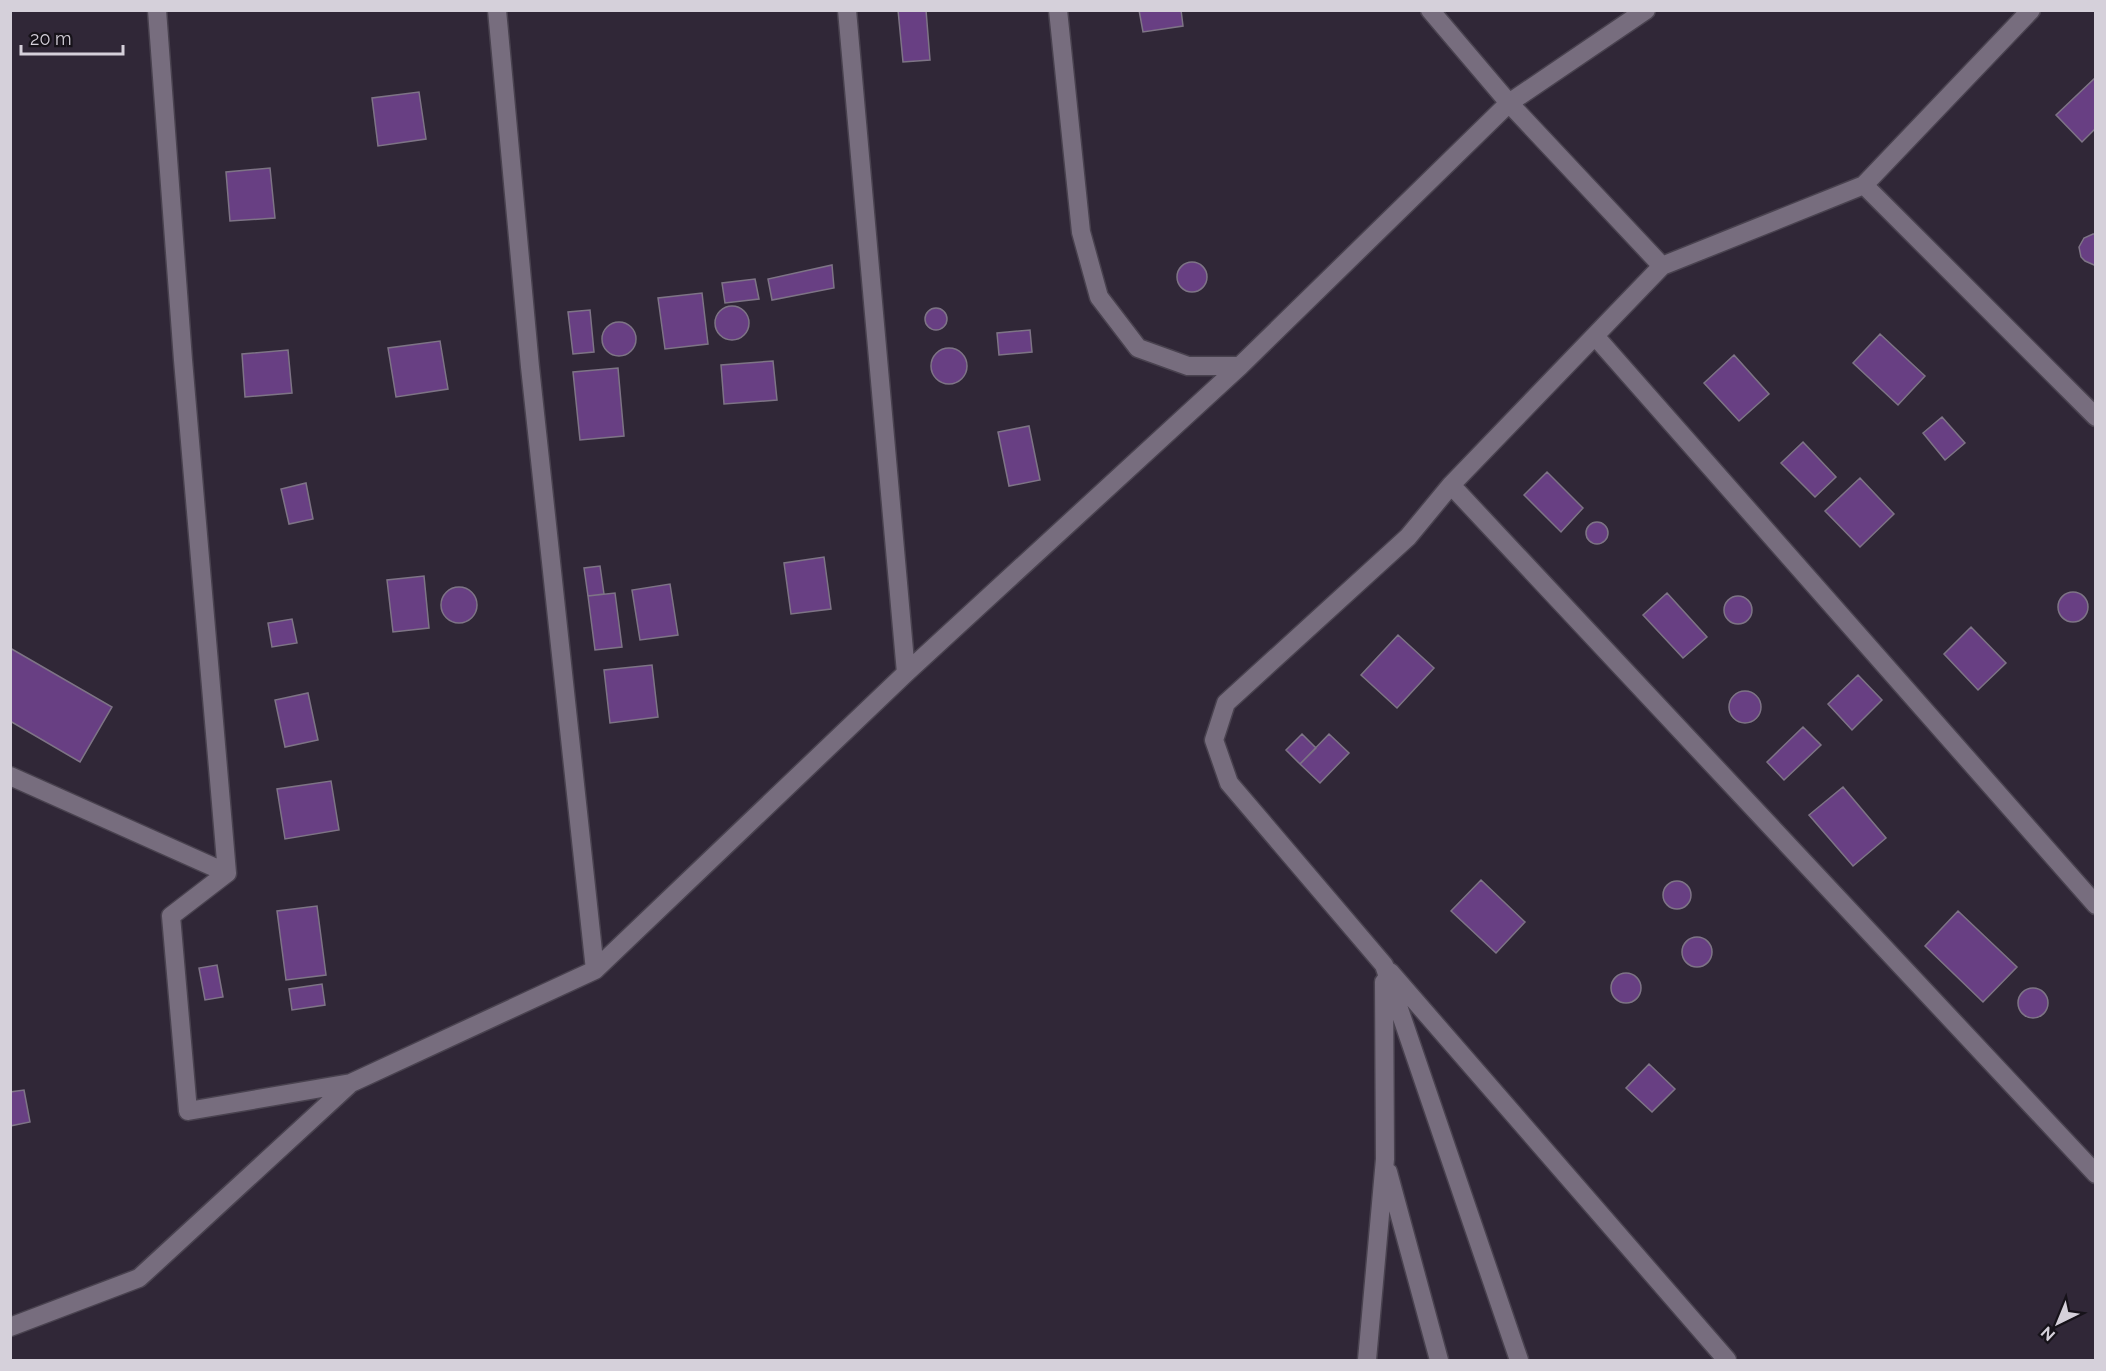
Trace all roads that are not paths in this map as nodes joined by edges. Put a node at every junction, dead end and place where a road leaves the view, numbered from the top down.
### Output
1 (157, 10) edge
2 (497, 10) edge
3 (847, 10) edge
4 (1058, 10) edge
5 (1430, 10) edge
6 (1646, 10) edge
7 (2031, 10) edge
8 (1509, 103) junction
9 (1864, 185) junction
10 (1662, 266) junction
11 (1594, 336) junction
12 (1240, 366) junction
13 (2096, 417) edge
14 (1451, 485) junction
15 (906, 673) junction
16 (10, 776) edge
17 (226, 873) junction
18 (2096, 905) edge
19 (1384, 965) junction
20 (595, 970) junction
21 (351, 1083) junction
22 (1385, 1159) junction
23 (2096, 1174) edge
24 (10, 1327) edge
25 (1370, 1330) junction
26 (1367, 1360) edge
27 (1376, 1360) edge
28 (1438, 1360) edge
29 (1519, 1360) edge
30 (1727, 1360) edge

1 - 17 street
2 - 20 street
3 - 15 street
4 - 12 street
5 - 8 street
6 - 8 street
7 - 9 street
8 - 10 street
8 - 12 street
9 - 10 street
9 - 13 street
10 - 11 street
11 - 14 street
11 - 18 street
12 - 15 street
14 - 19 street
14 - 23 street
15 - 20 street
16 - 17 street
17 - 21 street
19 - 22 street
19 - 29 street
19 - 30 street
20 - 21 street
21 - 24 street
22 - 25 street
22 - 28 street
25 - 26 street
25 - 27 street

